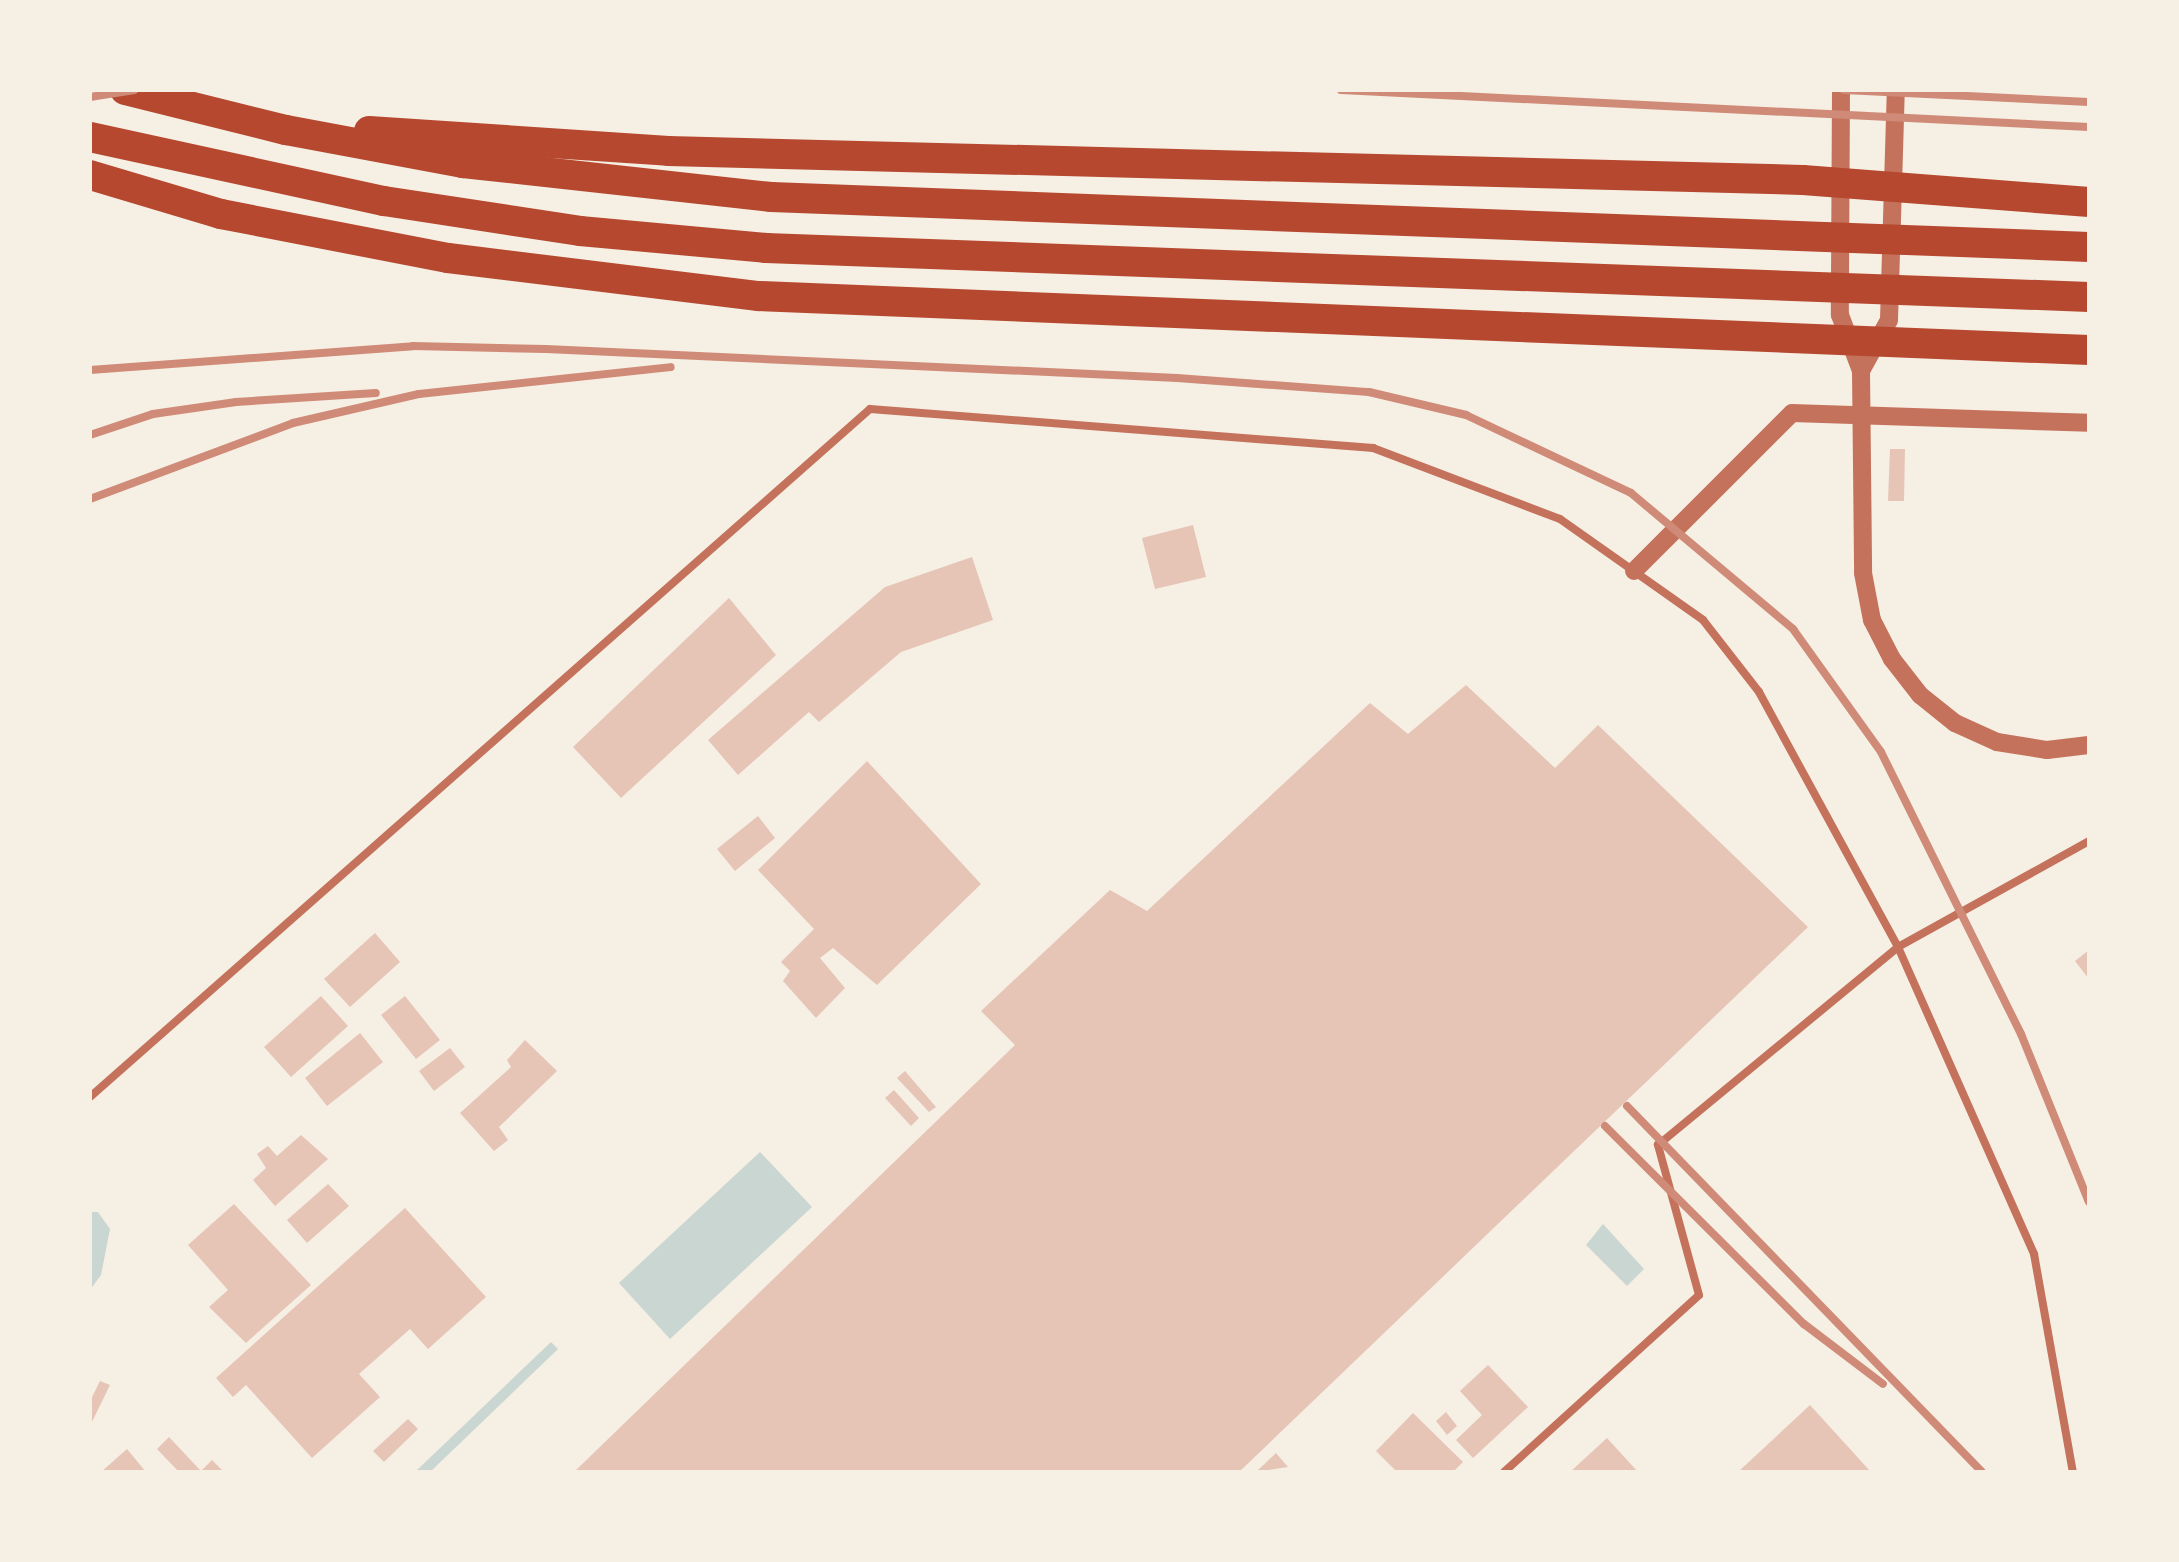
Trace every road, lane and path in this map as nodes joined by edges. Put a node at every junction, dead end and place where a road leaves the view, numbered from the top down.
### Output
1 (125, 90) edge
2 (1841, 90) edge
3 (1896, 90) edge
4 (286, 130) junction
5 (90, 137) edge
6 (90, 175) edge
7 (1839, 198) junction
8 (1891, 200) junction
9 (2089, 202) edge
10 (2089, 246) edge
11 (2089, 297) edge
12 (1844, 328) junction
13 (1885, 331) junction
14 (2089, 350) edge
15 (1861, 371) junction
16 (2089, 422) edge
17 (1634, 571) junction
18 (2089, 745) edge
19 (2089, 841) edge
20 (1898, 947) junction
21 (90, 1097) edge
22 (1504, 1472) edge
23 (2073, 1472) edge

1 - 4 highway
2 - 7 street
3 - 8 street
4 - 7 highway
4 - 10 highway
5 - 11 highway
6 - 12 highway
7 - 8 highway
7 - 12 street
8 - 9 highway
8 - 13 street
12 - 13 highway
12 - 15 street
13 - 14 highway
13 - 15 street
15 - 18 street
16 - 17 street
17 - 20 lane
17 - 21 lane
19 - 20 lane
20 - 22 lane
20 - 23 lane

